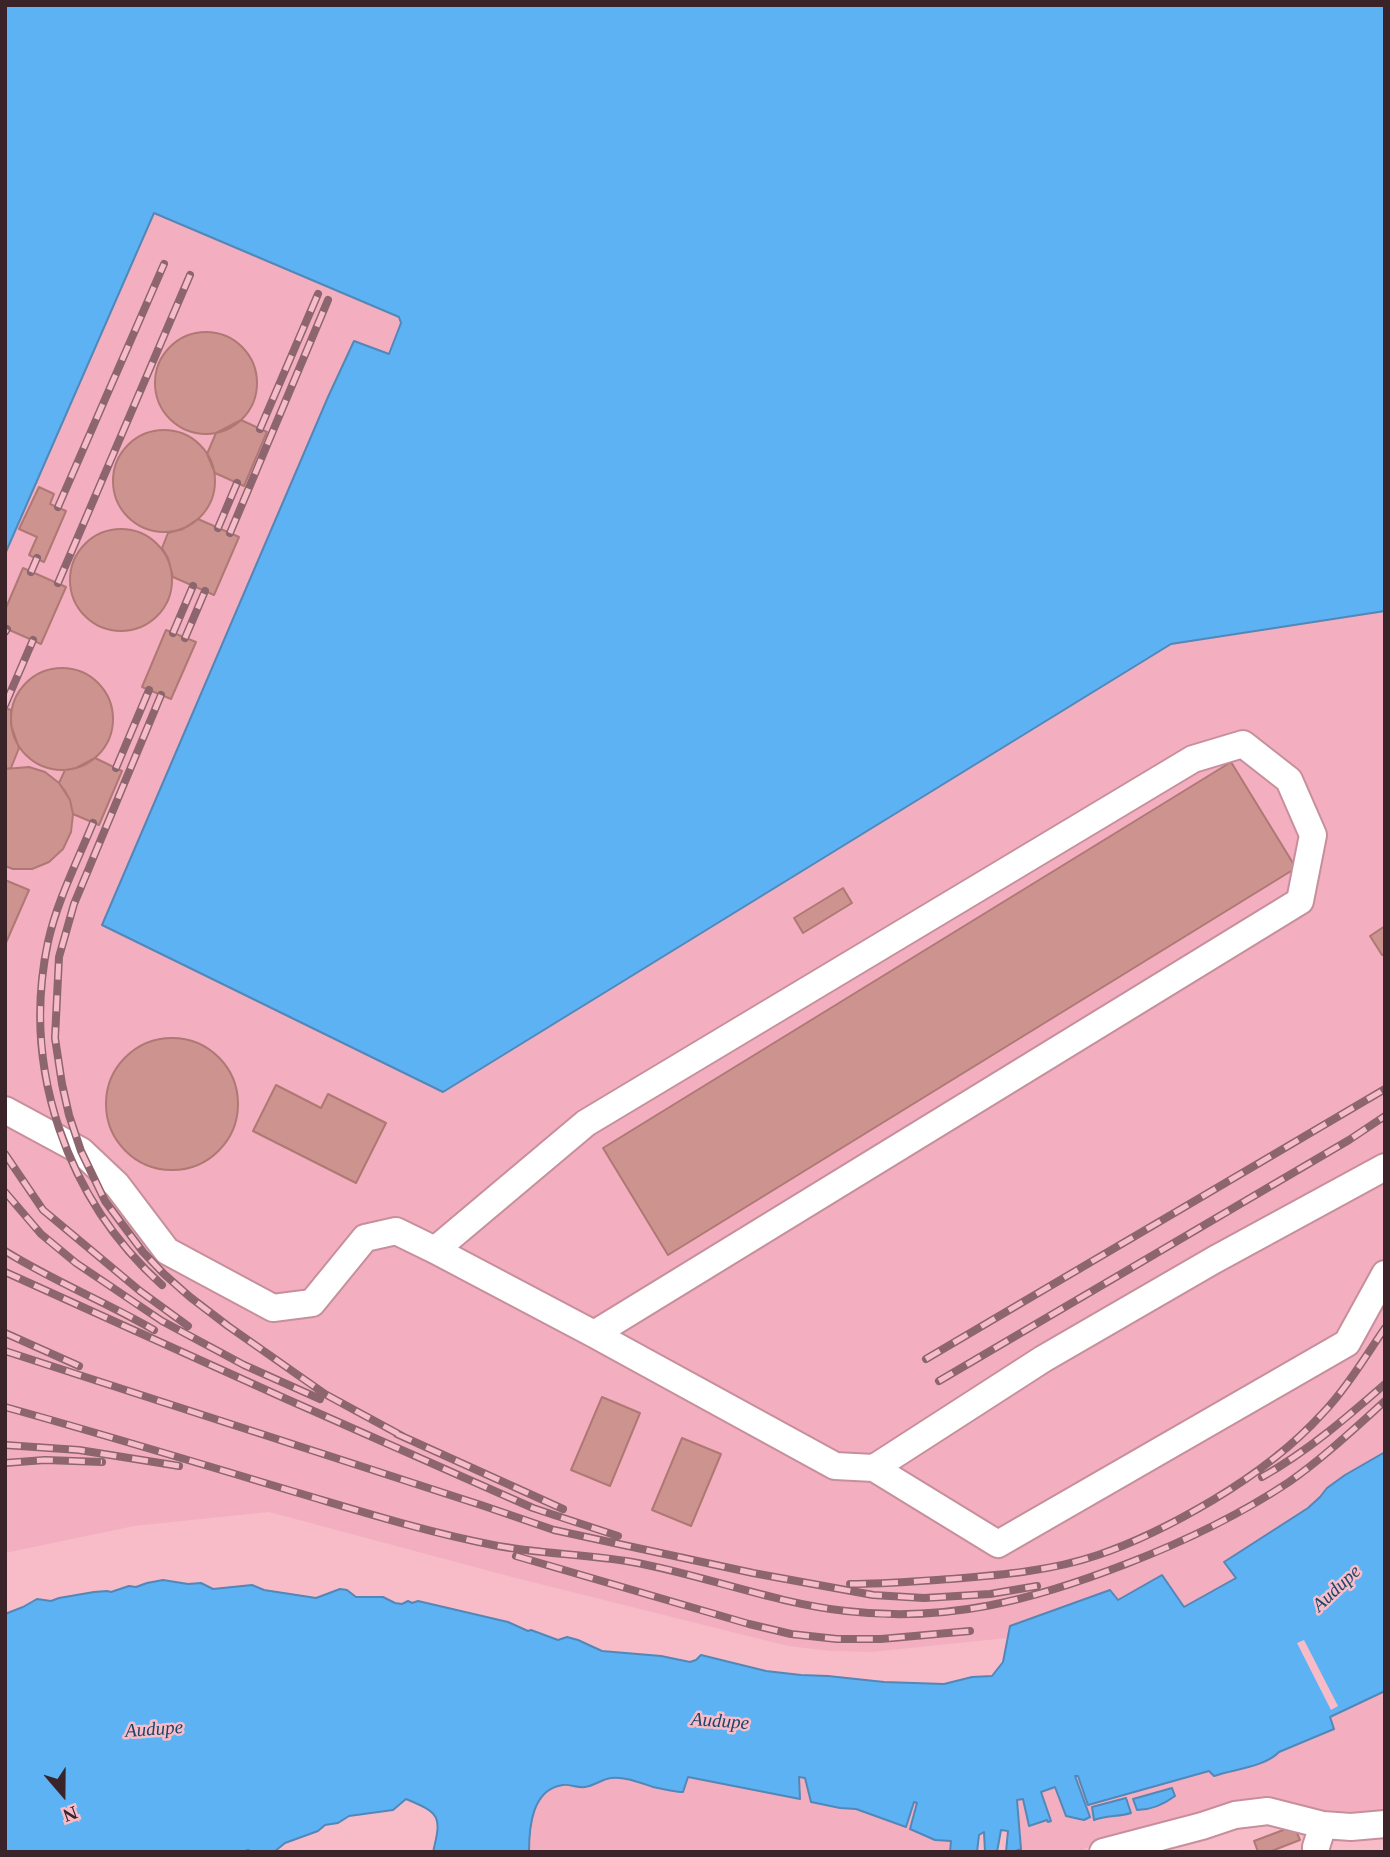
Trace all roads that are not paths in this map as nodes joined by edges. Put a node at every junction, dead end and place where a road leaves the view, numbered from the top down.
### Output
1 (5, 1111) edge
2 (1385, 1167) edge
3 (435, 1250) junction
4 (1385, 1274) edge
5 (594, 1334) junction
6 (874, 1468) junction
7 (1385, 1824) edge
8 (1323, 1825) junction
9 (1103, 1852) edge
10 (1316, 1852) edge

1 - 3 lane
2 - 6 lane
3 - 5 lane
3 - 5 lane
4 - 6 lane
5 - 6 lane
7 - 8 lane
8 - 9 lane
8 - 10 lane

